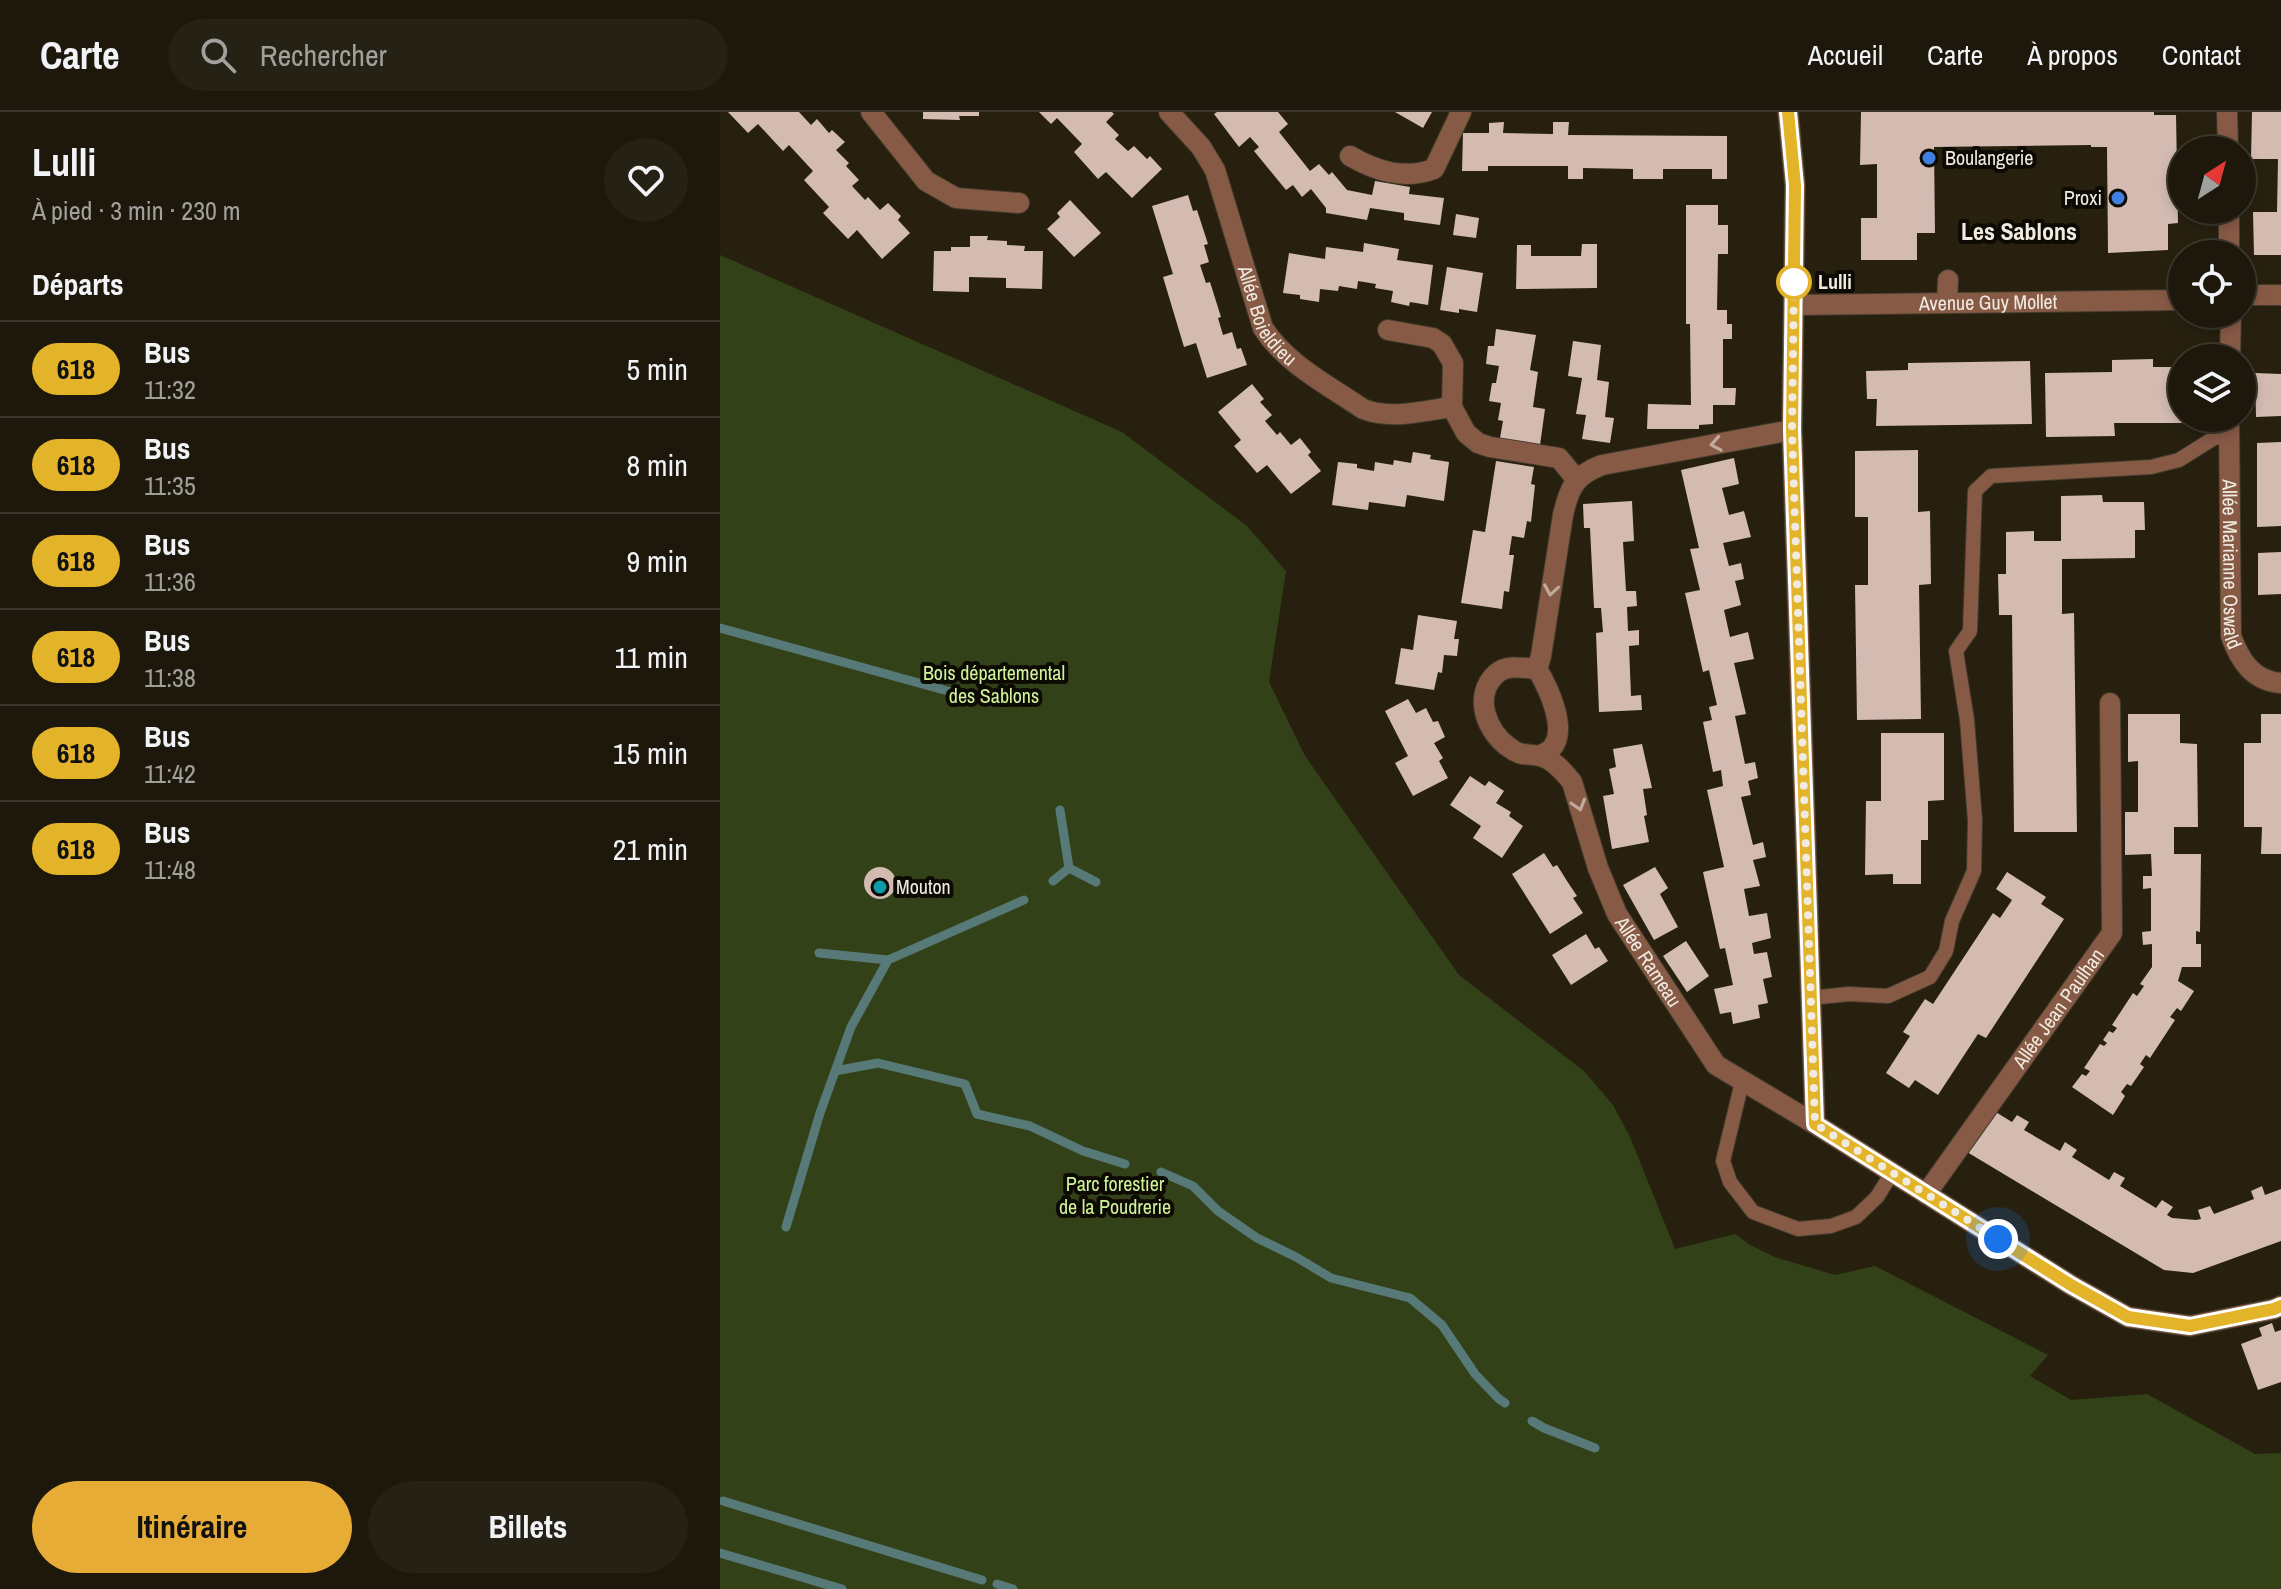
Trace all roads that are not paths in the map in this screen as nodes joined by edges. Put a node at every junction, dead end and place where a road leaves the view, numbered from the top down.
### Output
1 (871, 112) edge
2 (1461, 112) edge
3 (1788, 112) edge
4 (2227, 112) edge
5 (1177, 114) edge
6 (2228, 136) edge
7 (1350, 156) dead end
8 (1019, 203) dead end
9 (1948, 280) dead end
10 (2256, 295) edge
11 (2281, 295) edge
12 (2168, 300) edge
13 (1947, 303) junction
14 (1794, 305) junction
15 (1388, 330) dead end
16 (1452, 407) junction
17 (1792, 430) junction
18 (2222, 432) edge
19 (2229, 432) edge
20 (1577, 480) junction
21 (1537, 669) junction
22 (2281, 683) edge
23 (2110, 703) dead end
24 (1540, 756) junction
25 (1810, 998) junction
26 (1742, 1082) junction
27 (1815, 1124) junction
28 (1892, 1173) junction
29 (1926, 1194) junction
30 (2281, 1306) edge

1 - 8 street
2 - 7 street
3 - 14 street
4 - 6 street
5 - 16 street, Allée Boieldieu
9 - 13 street
10 - 11 street
12 - 13 street, Avenue Guy Mollet
13 - 14 street, Avenue Guy Mollet
14 - 17 street
15 - 16 street
16 - 20 street
17 -> 20 street
17 - 25 street
18 - 25 lane
19 - 22 street, Allée Marianne Oswald
20 -> 21 street
21 - 24 street
21 - 24 street, Allée Rameau
23 - 29 street, Allée Jean Paulhan
24 -> 26 street, Allée Rameau
25 - 27 street
26 - 27 street, Allée Rameau
26 - 28 lane
27 - 28 street, Allée Rameau
28 - 29 street, Allée Rameau
29 - 30 street, Allée Rameau

